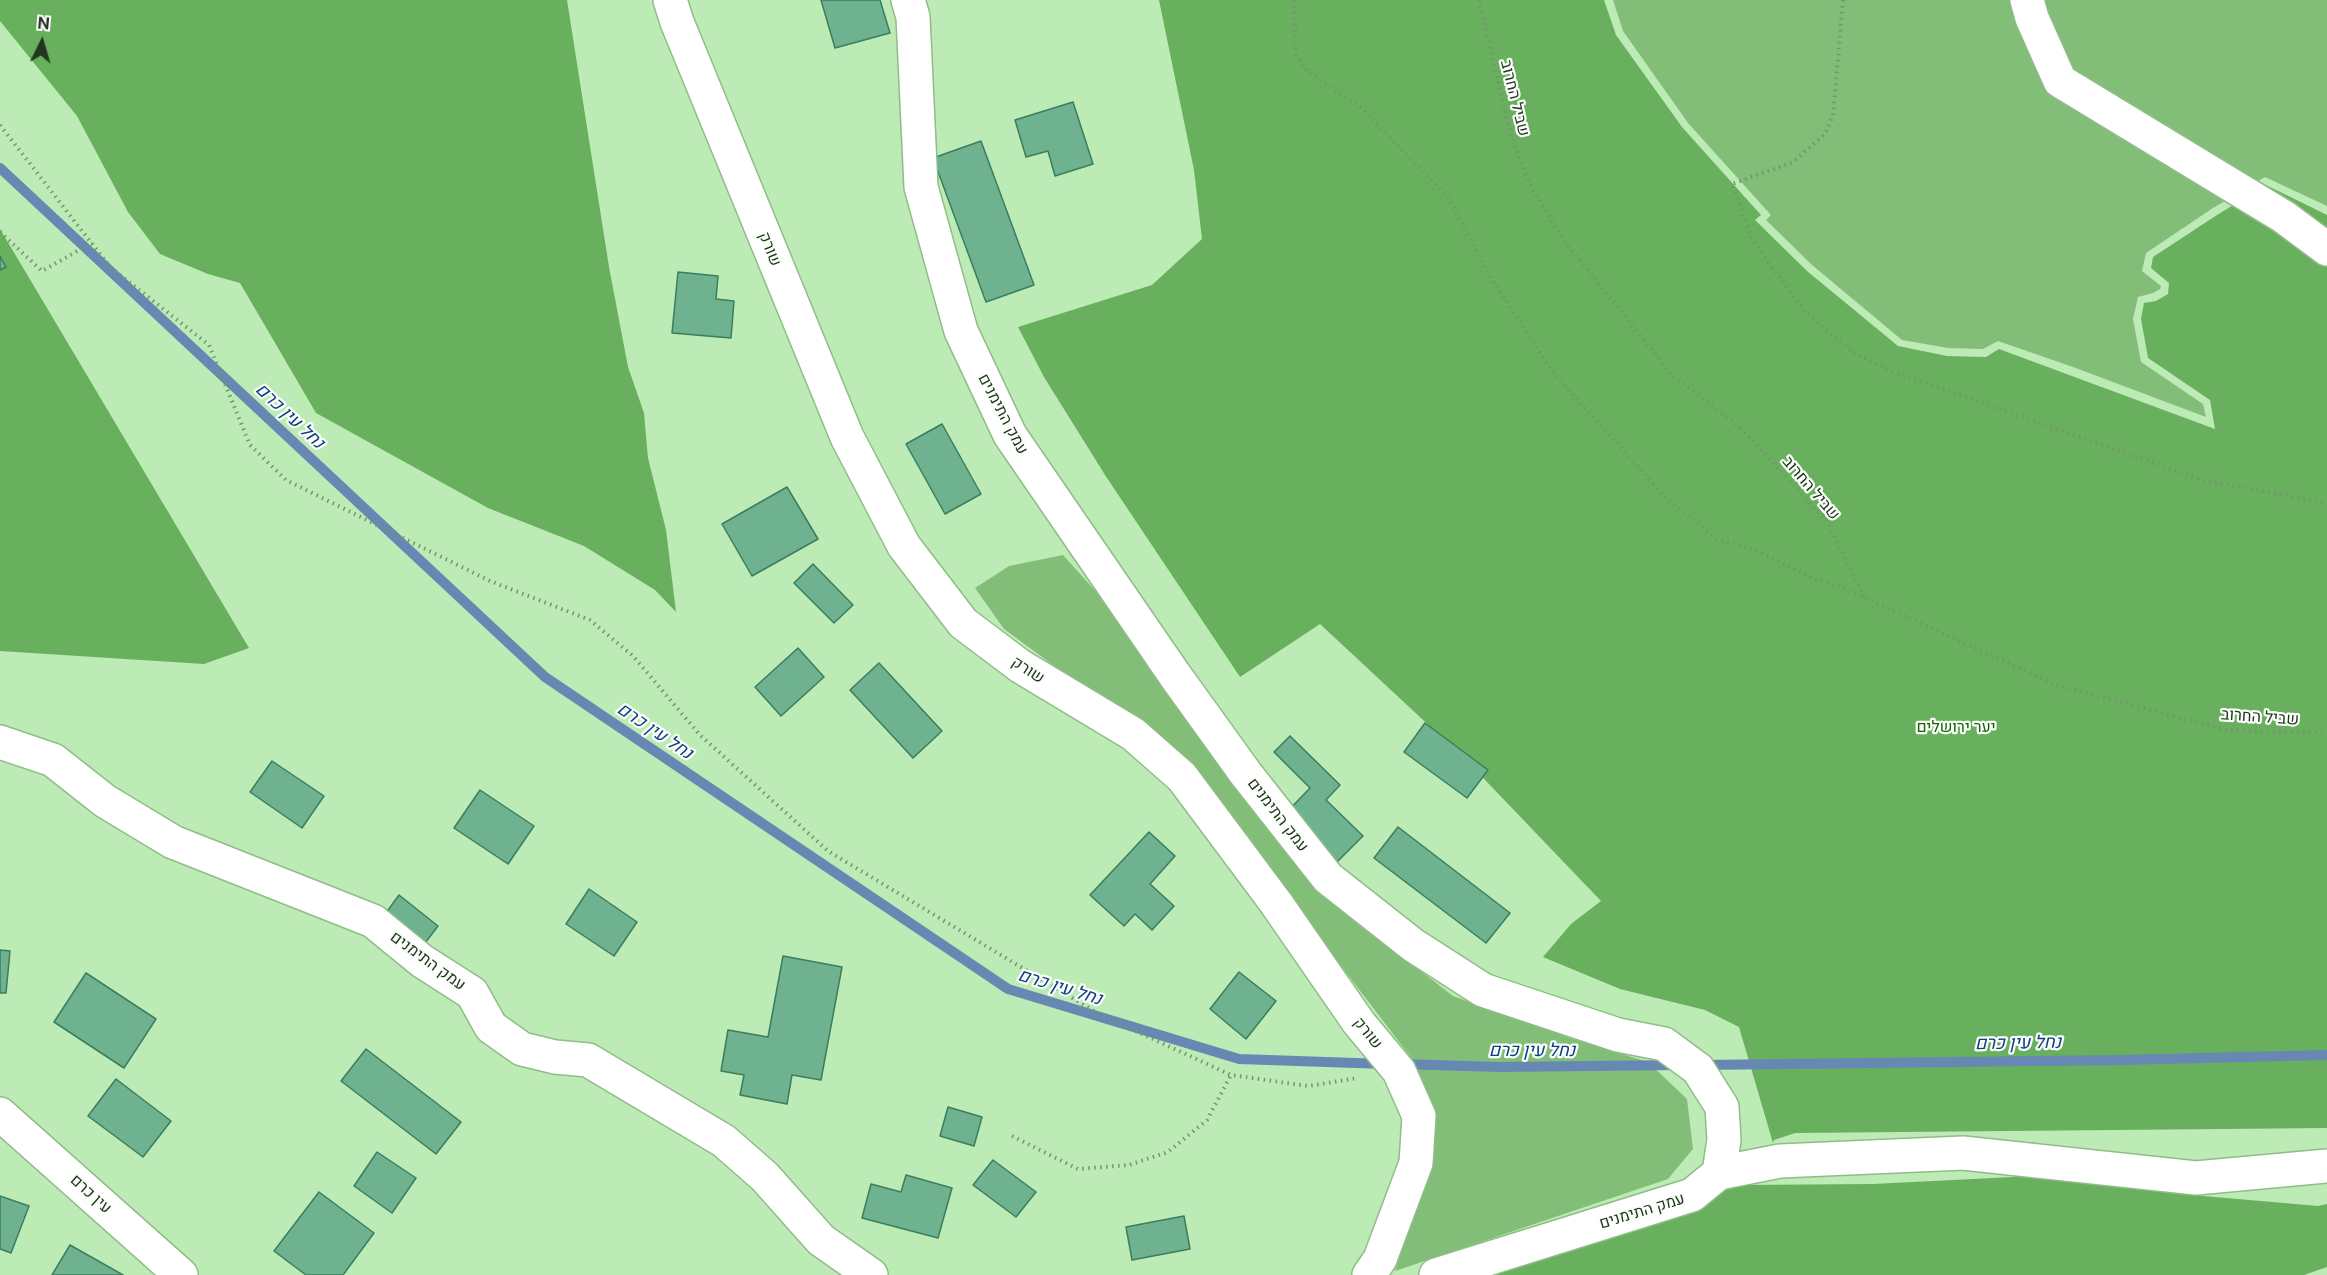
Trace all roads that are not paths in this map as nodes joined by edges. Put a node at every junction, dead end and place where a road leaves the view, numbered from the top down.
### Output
1 (670, 0) edge
2 (908, 0) edge
3 (2027, 0) edge
4 (2327, 249) edge
5 (0, 742) edge
6 (0, 1114) edge
7 (2327, 1166) edge
8 (1719, 1173) junction
9 (181, 1275) edge
10 (871, 1275) edge
11 (1369, 1275) edge
12 (1436, 1275) edge

1 - 11 street, שורק
2 - 8 street, עמק התימנים
3 - 4 street
5 - 10 street, עמק התימנים
6 - 9 street, עין כרם
7 - 8 street
8 - 12 street, עמק התימנים

